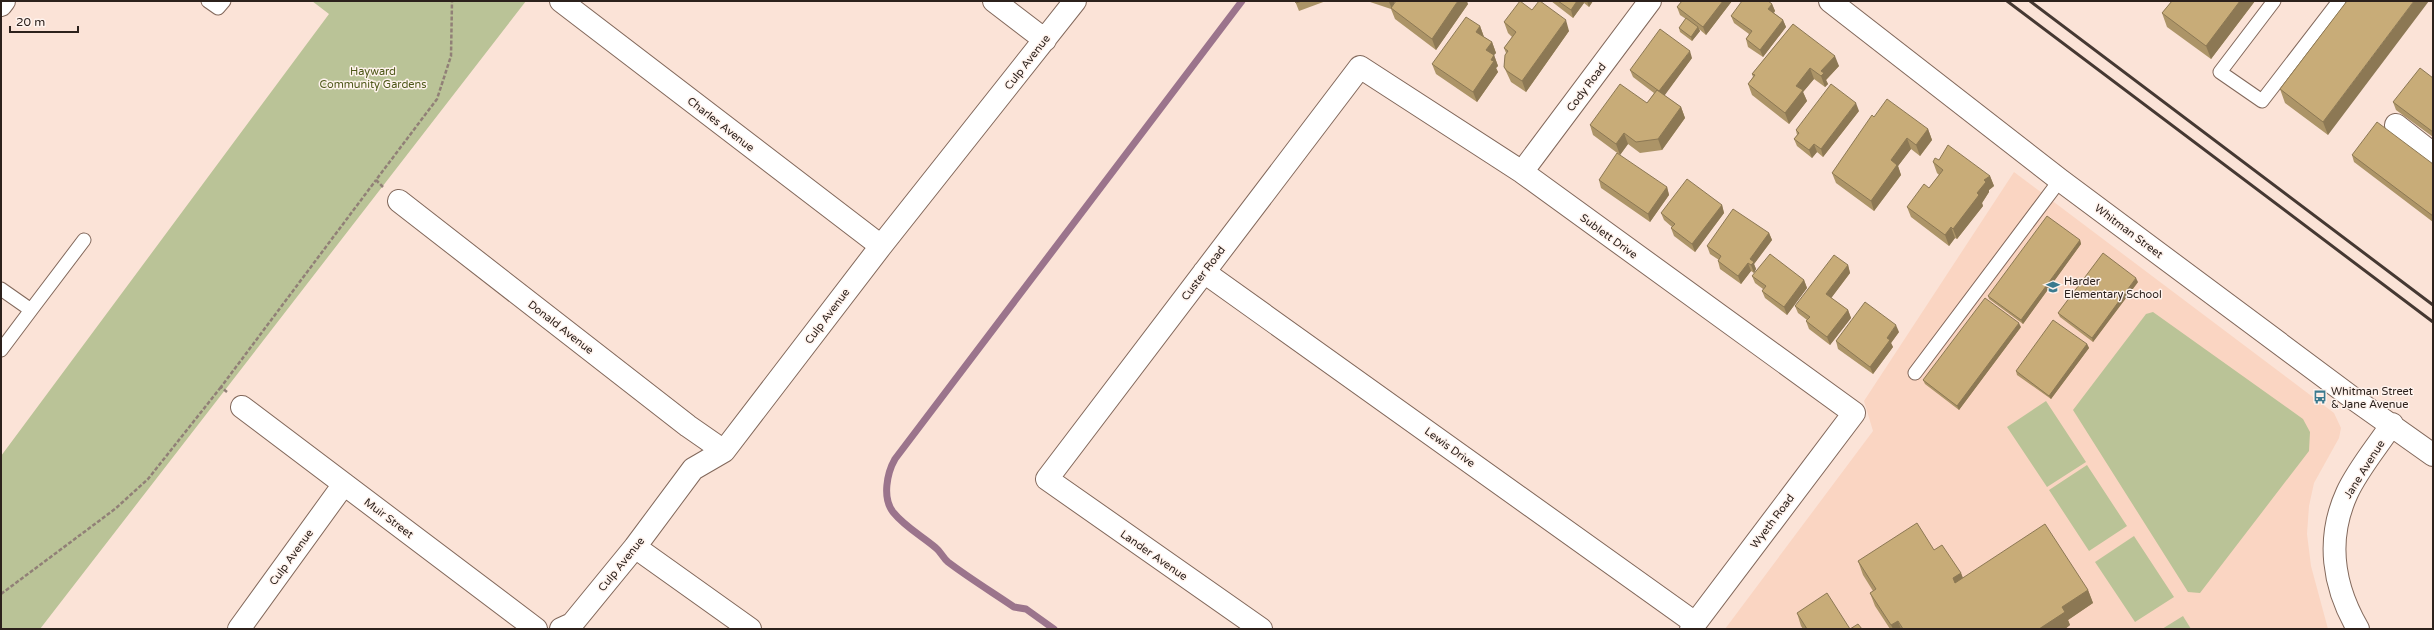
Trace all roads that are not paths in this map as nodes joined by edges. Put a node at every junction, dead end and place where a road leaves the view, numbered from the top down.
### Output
1 (4, 1) edge
2 (208, 1) edge
3 (224, 1) edge
4 (561, 1) edge
5 (994, 1) edge
6 (1075, 1) edge
7 (1650, 1) edge
8 (1830, 1) edge
9 (2274, 1) edge
10 (2339, 1) edge
11 (1, 5) edge
12 (1045, 40) junction
13 (1360, 67) joint
14 (2396, 125) dead end
15 (2433, 154) edge
16 (1522, 172) junction
17 (2060, 180) junction
18 (399, 201) road end
19 (84, 240) dead end
20 (880, 246) junction
21 (1204, 272) junction
22 (1, 289) edge
23 (31, 310) junction
24 (1, 350) edge
25 (1915, 373) dead end
26 (242, 407) road end
27 (1854, 413) joint
28 (2392, 424) junction
29 (724, 451) junction
30 (2433, 455) edge
31 (1047, 479) joint
32 (344, 484) junction
33 (635, 547) junction
34 (567, 626) edge
35 (1693, 626) edge
36 (238, 629) edge
37 (536, 629) edge
38 (750, 629) edge
39 (1261, 629) edge
40 (2358, 629) edge

1 - 11 street
2 - 3 lane
4 - 20 street, Charles Avenue
5 - 12 street
6 - 12 street, Culp Avenue
7 - 16 street, Cody Road
8 - 17 street, Whitman Street
9 - 10 lane
12 - 20 street, Culp Avenue
13 - 16 street, Sublett Drive
13 - 21 street, Custer Road
14 - 15 street
16 - 27 street, Sublett Drive
17 - 25 lane
17 - 28 street, Whitman Street
18 - 29 street, Donald Avenue
19 - 23 lane
20 - 29 street, Culp Avenue
21 - 31 street, Custer Road
21 - 35 street, Lewis Drive
22 - 23 lane
23 - 24 lane
26 - 32 street, Muir Street
27 - 35 street, Wyeth Road
28 - 30 street, Whitman Street
28 - 40 street, Jane Avenue
29 - 33 street, Culp Avenue
31 - 39 street, Lander Avenue
32 - 36 street, Culp Avenue
32 - 37 street, Muir Street
33 - 34 street, Culp Avenue
33 - 38 street

